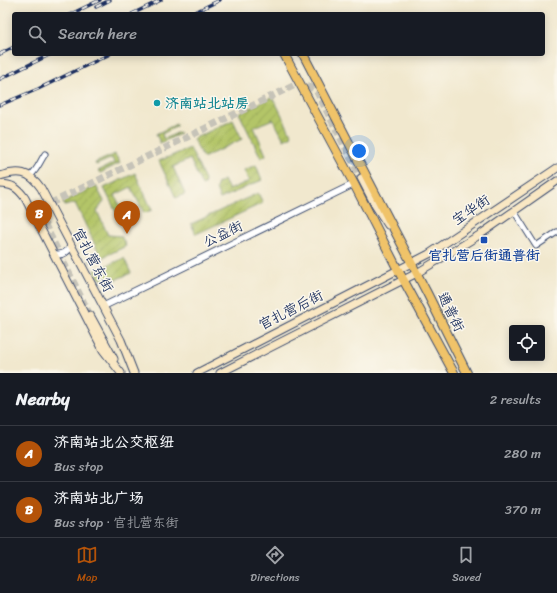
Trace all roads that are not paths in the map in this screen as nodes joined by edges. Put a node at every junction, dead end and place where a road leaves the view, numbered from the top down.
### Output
1 (285, 56) edge
2 (304, 56) edge
3 (45, 154) dead end
4 (557, 168) edge
5 (0, 176) edge
6 (30, 176) junction
7 (361, 178) tunnel mouth
8 (557, 181) edge
9 (0, 184) edge
10 (354, 184) junction
11 (514, 211) junction
12 (557, 232) edge
13 (70, 246) junction
14 (404, 248) junction
15 (54, 254) junction
16 (412, 263) junction
17 (398, 270) junction
18 (417, 273) junction
19 (403, 280) junction
20 (104, 306) junction
21 (90, 315) tunnel mouth
22 (121, 373) edge
23 (134, 373) edge
24 (197, 373) edge
25 (220, 373) edge
26 (454, 373) edge
27 (467, 373) edge

1 - 10 main road, 通普街
2 - 14 main road, 通普街
3 - 6 street
4 - 16 main road, 宝华街
5 - 6 main road
6 - 13 main road, 官扎营东街
7 - 14 main road
8 - 11 main road, 宝华街
9 - 15 main road
10 - 17 main road, 通普街
10 - 20 street, 公益街
11 - 12 street
11 - 18 main road, 宝华街
13 - 15 street
13 - 20 main road, 官扎营东街
14 - 16 main road, 通普街
15 - 22 main road
16 - 17 main road, 宝华街
16 - 18 main road, 通普街
17 - 19 main road, 通普街
17 - 24 main road, 官扎营后街
18 - 19 main road, 官扎营后街
18 - 27 main road, 通普街
19 - 25 main road, 官扎营后街
19 - 26 main road, 通普街
20 - 23 main road, 官扎营东街
21 - 22 main road

